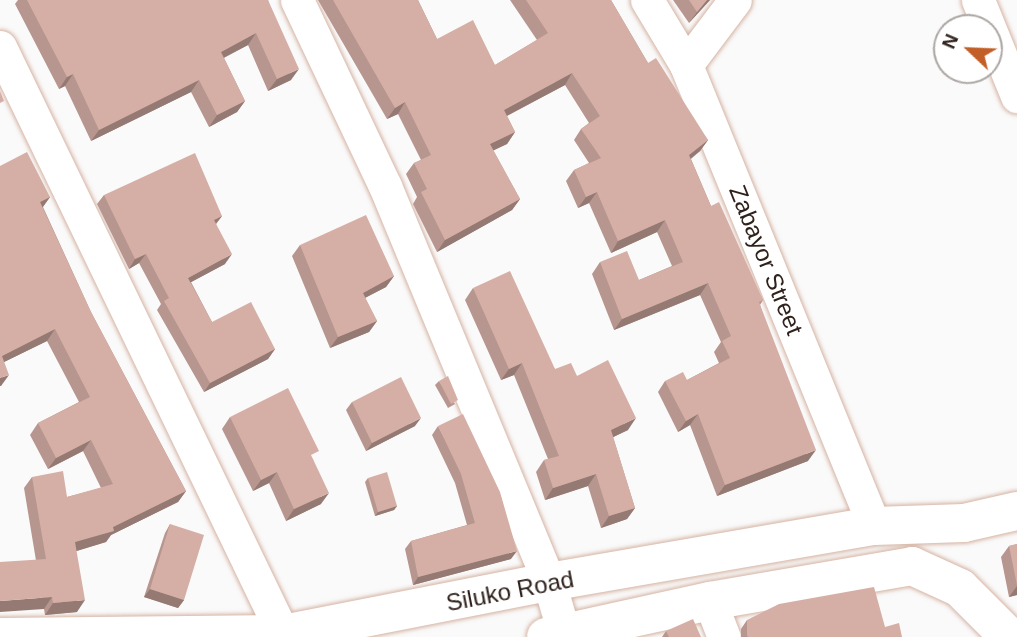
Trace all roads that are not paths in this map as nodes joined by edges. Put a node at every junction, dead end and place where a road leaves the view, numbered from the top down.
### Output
1 (297, 0) edge
2 (647, 0) edge
3 (735, 0) edge
4 (978, 0) edge
5 (0, 47) edge
6 (686, 65) junction
7 (1017, 96) edge
8 (1017, 511) edge
9 (874, 526) junction
10 (549, 582) junction
11 (710, 601) junction
12 (283, 634) junction
13 (555, 635) edge
14 (0, 637) edge
15 (724, 637) edge
16 (1009, 637) edge

1 - 10 street
2 - 6 street, Zabayor Street
3 - 6 street
4 - 7 street
5 - 12 street
6 - 9 street, Zabayor Street
8 - 9 main road, Siluko Road
9 - 10 main road, Siluko Road
10 - 12 main road, Siluko Road
10 - 13 street
11 - 13 main road
11 - 15 street
11 - 16 main road
12 - 14 main road, Siluko Road

